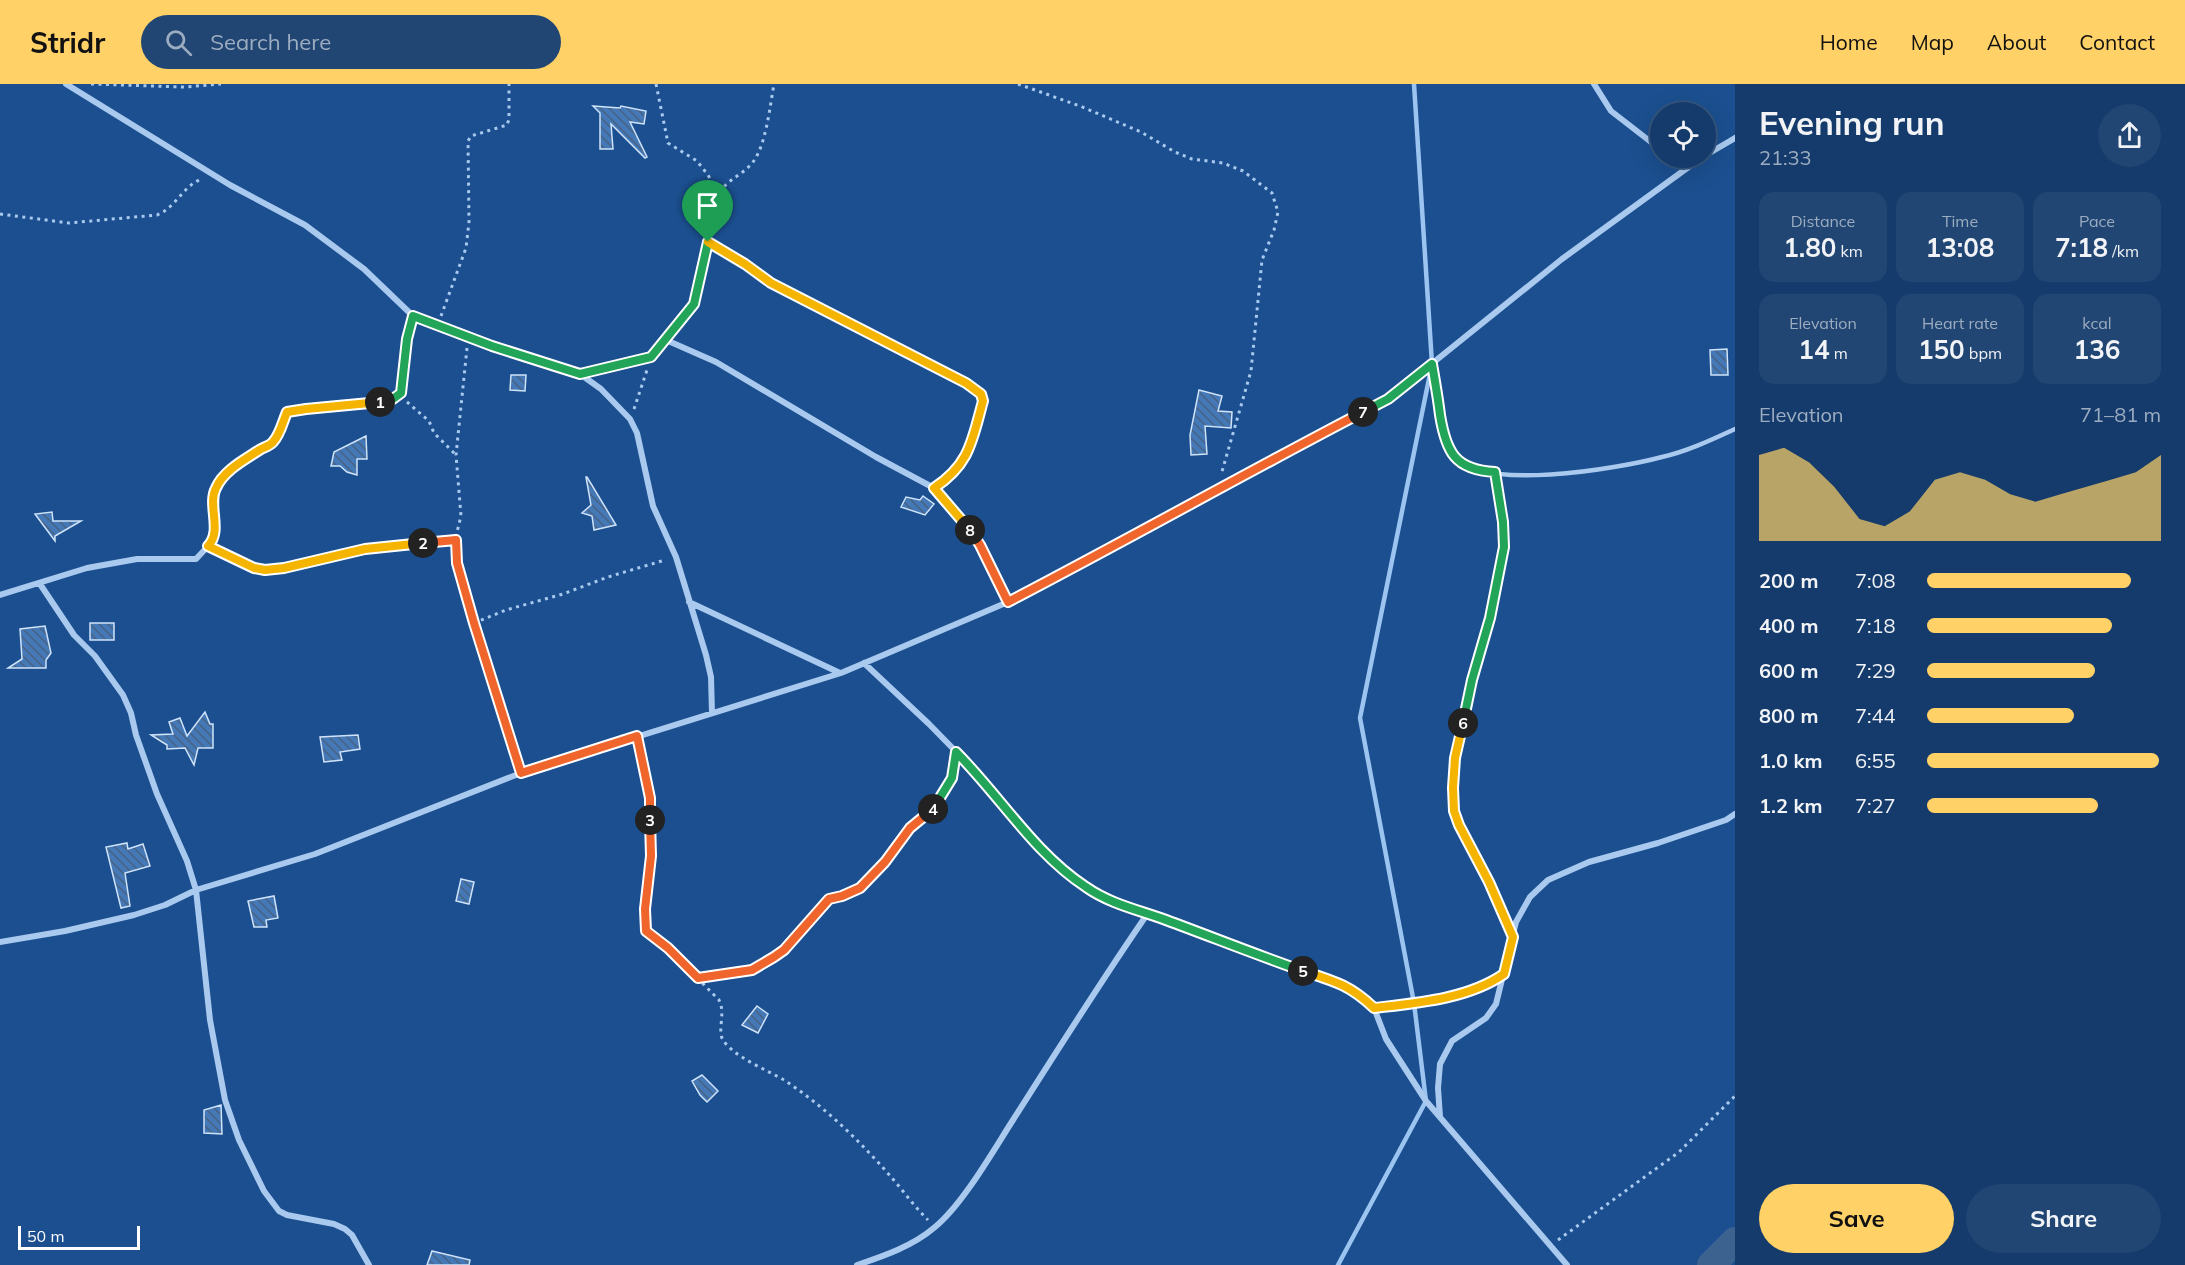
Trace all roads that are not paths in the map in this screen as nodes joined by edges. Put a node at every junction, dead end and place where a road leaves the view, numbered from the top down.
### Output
1 (66, 84) edge
2 (1594, 84) edge
3 (1735, 138) edge
4 (1650, 141) edge
5 (1716, 149) edge
6 (1685, 168) edge
7 (666, 340) road end
8 (651, 357) road end
9 (1432, 364) junction
10 (580, 374) junction
11 (401, 393) road end
12 (1735, 429) edge
13 (40, 584) junction
14 (0, 595) edge
15 (689, 602) junction
16 (1008, 602) junction
17 (864, 663) junction
18 (841, 673) junction
19 (712, 713) junction
20 (1735, 814) edge
21 (196, 890) junction
22 (1148, 914) junction
23 (0, 942) edge
24 (1440, 1118) junction
25 (369, 1265) edge
26 (857, 1265) edge
27 (1567, 1265) edge

1 - 10 street
2 - 4 street
3 - 5 street
6 - 9 street
7 - 16 street
8 - 10 street
9 - 12 lane
9 - 16 street
10 - 15 street
11 - 13 street
13 - 14 street
13 - 21 street
15 - 18 street
15 - 19 street
16 - 17 street
17 - 18 street
17 - 22 street
18 - 19 street
19 - 21 street
20 - 24 street
21 - 23 street
21 - 25 street
22 - 24 street
22 - 26 street
24 - 27 street

